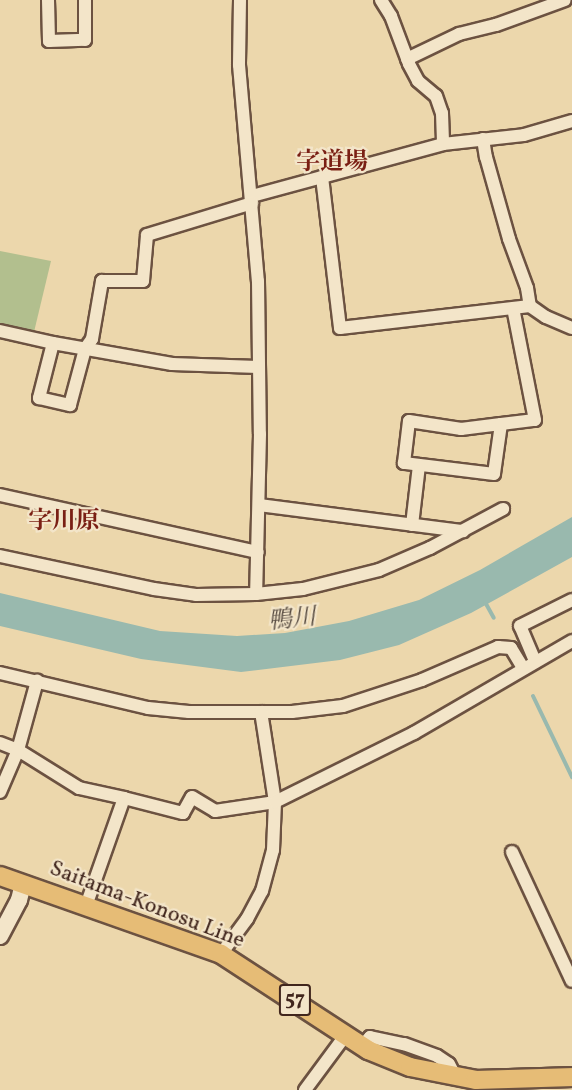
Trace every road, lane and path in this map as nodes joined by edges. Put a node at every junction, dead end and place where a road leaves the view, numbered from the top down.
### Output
1 (48, 0) edge
2 (85, 0) edge
3 (240, 0) edge
4 (381, 0) edge
5 (565, 0) edge
6 (407, 59) junction
7 (572, 121) edge
8 (483, 139) junction
9 (443, 144) junction
10 (322, 177) junction
11 (252, 200) junction
12 (530, 306) junction
13 (513, 308) junction
14 (572, 328) edge
15 (0, 331) edge
16 (52, 344) junction
17 (86, 349) junction
18 (258, 367) junction
19 (501, 424) junction
20 (419, 465) junction
21 (0, 495) edge
22 (259, 505) junction
23 (503, 509) dead end
24 (412, 525) junction
25 (463, 531) junction
26 (258, 552) junction
27 (0, 556) edge
28 (256, 594) junction
29 (572, 600) edge
30 (572, 641) edge
31 (535, 661) junction
32 (523, 668) junction
33 (0, 673) edge
34 (37, 681) junction
35 (261, 712) junction
36 (0, 743) edge
37 (18, 750) junction
38 (0, 792) edge
39 (124, 798) junction
40 (275, 802) junction
41 (512, 852) dead end
42 (0, 876) edge
43 (23, 884) junction
44 (86, 906) junction
45 (0, 936) edge
46 (221, 954) junction
47 (572, 981) edge
48 (345, 1036) junction
49 (572, 1077) edge
50 (503, 1086) edge
51 (305, 1090) edge

1 - 2 street
3 - 11 street
4 - 6 street
5 - 6 street
6 - 9 street
7 - 8 street
8 - 9 street
8 - 12 street
9 - 10 street
10 - 11 street
10 - 13 street
11 - 17 street
11 - 18 street
12 - 13 street
12 - 14 street
13 - 19 street
15 - 16 street
16 - 17 street
16 - 17 street
17 - 18 street
18 - 22 street
19 - 20 street
19 - 20 street
20 - 24 street
21 - 26 street
22 - 24 street
22 - 26 street
23 - 25 street
24 - 25 street
25 - 28 street
26 - 28 street
27 - 28 street
29 - 31 street
30 - 31 street
31 - 32 street
32 - 35 street
32 - 40 street
33 - 34 street
34 - 35 street
34 - 37 street
35 - 40 street
36 - 37 street
37 - 38 street
37 - 39 street
39 - 40 street
39 - 44 street
40 - 46 street
41 - 47 street
42 - 43 main road, Saitama-Konosu Line / 57
43 - 44 main road, Saitama-Konosu Line / 57
43 - 45 street
44 - 46 main road, Saitama-Konosu Line / 57
46 - 48 main road, Saitama-Konosu Line / 57
48 - 50 main road, Saitama-Konosu Line / 57
48 - 51 street
49 - 50 main road, Saitama-Konosu Line / 57

